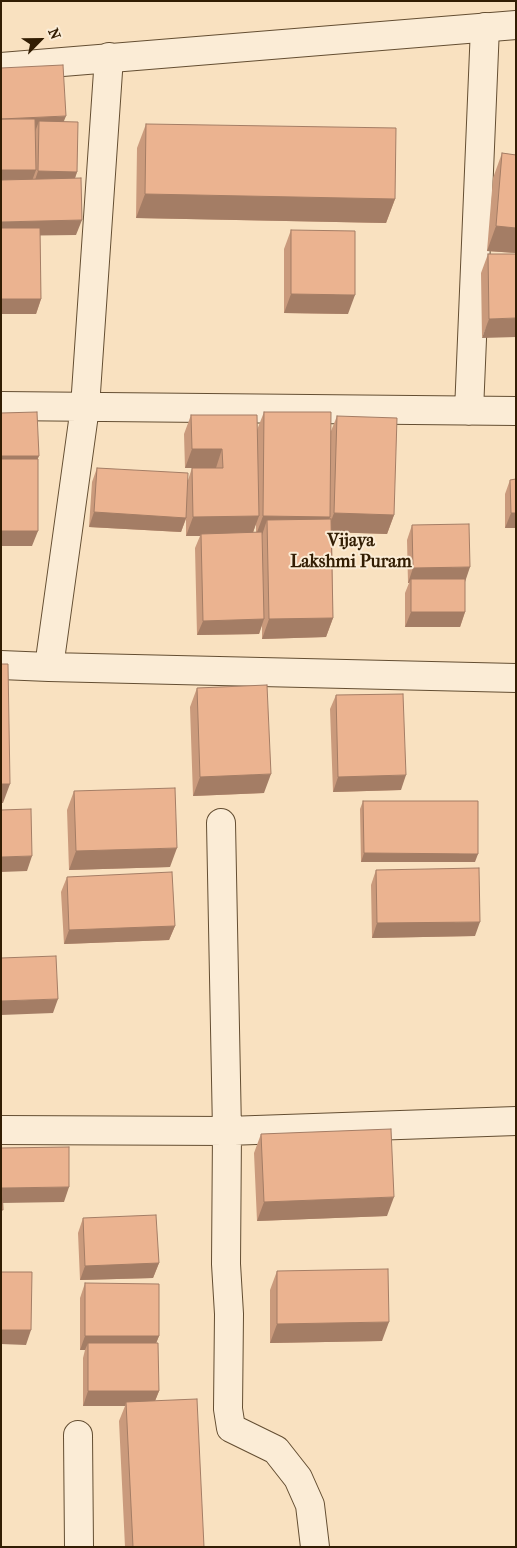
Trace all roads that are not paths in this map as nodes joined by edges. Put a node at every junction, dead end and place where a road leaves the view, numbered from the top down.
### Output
1 (516, 25) edge
2 (485, 27) junction
3 (109, 58) junction
4 (1, 67) edge
5 (1, 406) edge
6 (85, 407) junction
7 (468, 411) junction
8 (516, 411) edge
9 (1, 665) edge
10 (50, 667) junction
11 (516, 678) edge
12 (221, 823) dead end
13 (516, 1121) edge
14 (1, 1130) edge
15 (227, 1131) junction
16 (78, 1435) dead end
17 (79, 1547) edge
18 (315, 1547) edge

1 - 2 street
2 - 3 street
2 - 7 street
3 - 4 street
3 - 6 street
5 - 6 street
6 - 7 street
6 - 10 street
7 - 8 street
9 - 10 street
10 - 11 street
12 - 15 street
13 - 15 street
14 - 15 street
15 - 18 street
16 - 17 street

